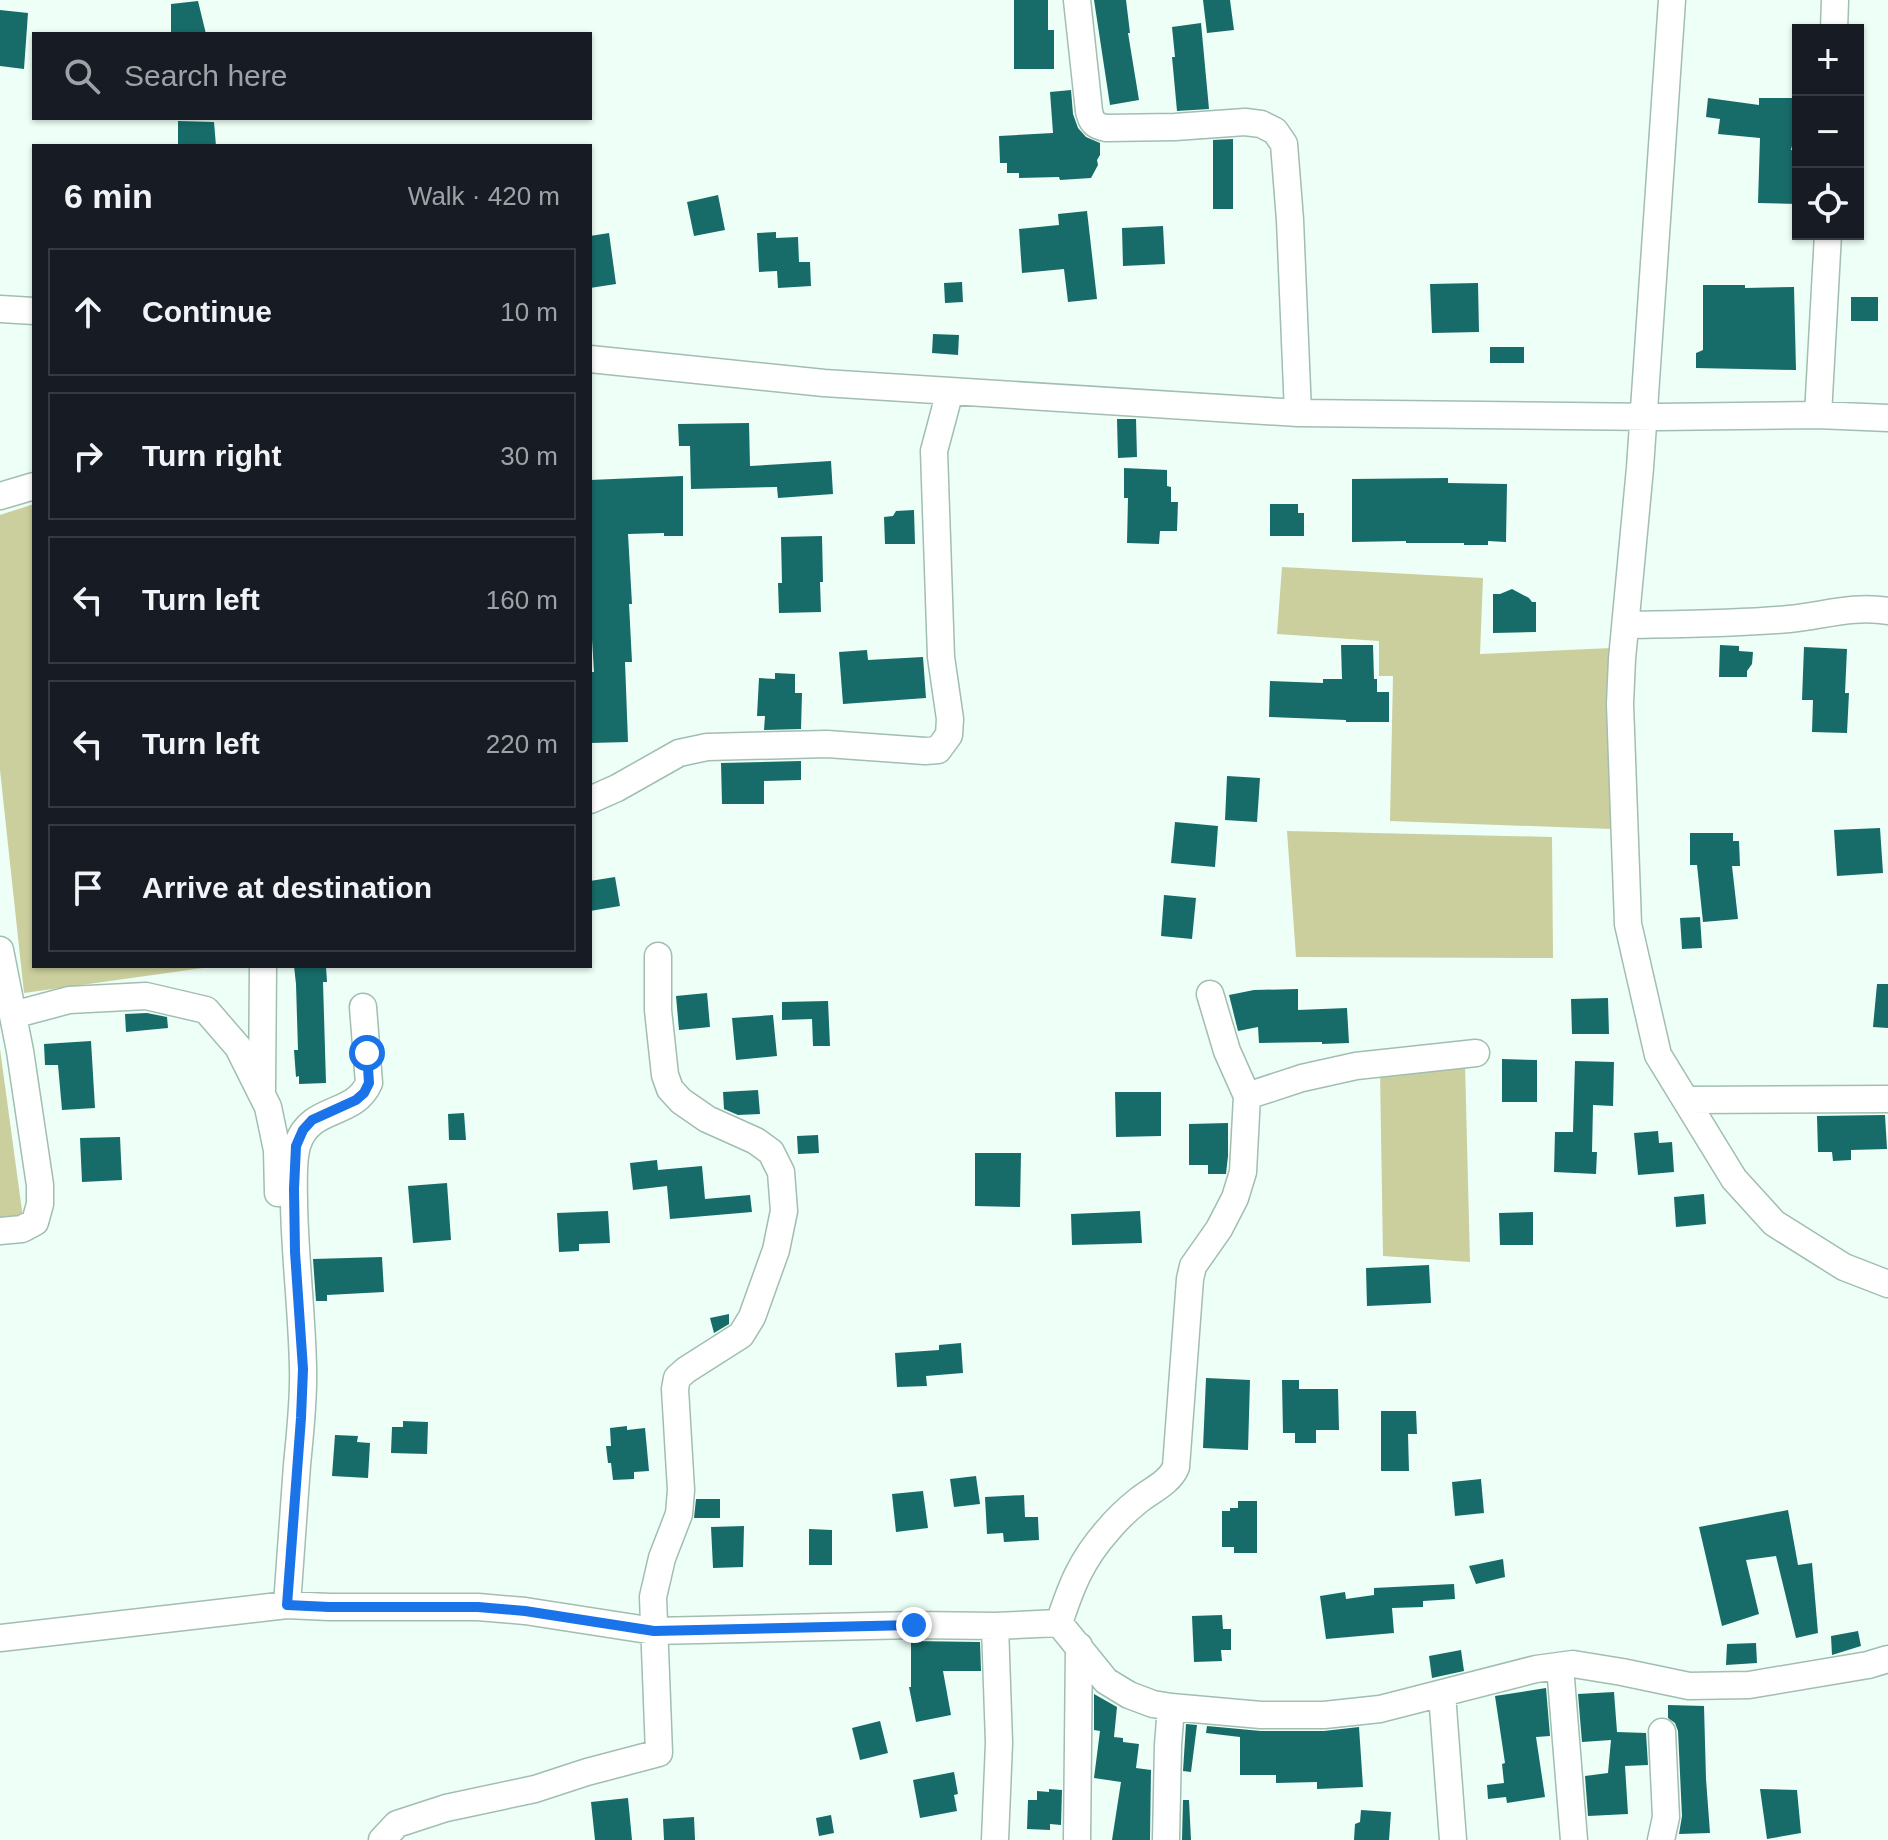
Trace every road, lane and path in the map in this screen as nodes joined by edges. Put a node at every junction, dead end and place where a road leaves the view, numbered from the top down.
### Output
1 (1077, 0) edge
2 (1672, 0) edge
3 (1835, 0) edge
4 (1834, 24) edge
5 (1828, 240) edge
6 (0, 309) edge
7 (32, 311) edge
8 (592, 359) edge
9 (950, 391) junction
10 (1298, 413) junction
11 (1818, 415) junction
12 (1643, 417) junction
13 (1888, 418) edge
14 (32, 487) edge
15 (0, 496) edge
16 (1888, 611) edge
17 (1626, 625) junction
18 (592, 799) edge
19 (0, 950) edge
20 (658, 956) dead end
21 (263, 968) edge
22 (1210, 994) dead end
23 (363, 1007) dead end
24 (13, 1015) junction
25 (1476, 1053) dead end
26 (262, 1095) junction
27 (1247, 1096) junction
28 (1888, 1099) edge
29 (1686, 1100) junction
30 (294, 1217) junction
31 (0, 1231) edge
32 (1888, 1284) edge
33 (287, 1605) junction
34 (1059, 1623) junction
35 (995, 1626) junction
36 (654, 1631) junction
37 (0, 1638) edge
38 (1079, 1646) junction
39 (1888, 1659) edge
40 (1560, 1666) junction
41 (1442, 1694) junction
42 (1171, 1707) junction
43 (1662, 1732) dead end
44 (382, 1840) edge
45 (995, 1840) edge
46 (1077, 1840) edge
47 (1166, 1840) edge
48 (1453, 1840) edge
49 (1574, 1840) edge
50 (1661, 1840) edge

1 - 10 street
2 - 12 street
3 - 4 street
5 - 11 street
6 - 7 street
8 - 9 street
9 - 10 street
9 - 18 street
10 - 12 street
11 - 12 street
11 - 13 street
12 - 17 street
14 - 15 street
16 - 17 street
17 - 29 street
19 - 24 street
20 - 36 street
21 - 26 street
22 - 27 street
23 - 30 street
24 - 26 street
24 - 31 street
25 - 27 street
26 - 30 street
27 - 34 street
28 - 29 street
29 - 32 street
30 - 33 street
33 - 36 street
33 - 37 street
34 - 35 street
34 - 38 street
35 - 36 street
35 - 45 street
36 - 44 street
38 - 42 street
38 - 46 street
39 - 40 street
40 - 41 street
40 - 49 street
41 - 42 street
41 - 48 street
42 - 47 street
43 - 50 street

